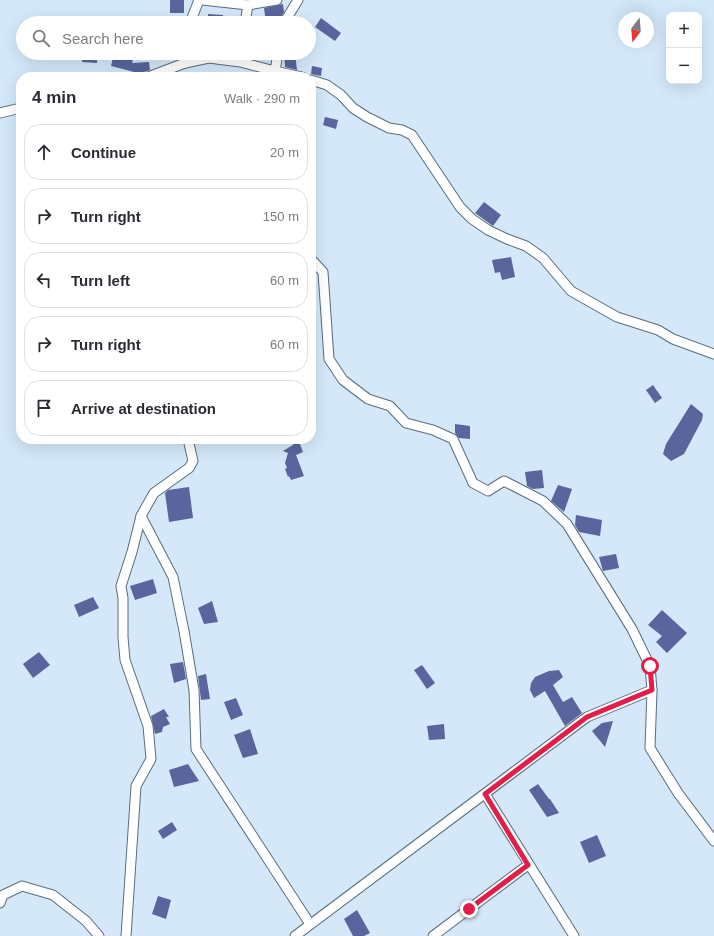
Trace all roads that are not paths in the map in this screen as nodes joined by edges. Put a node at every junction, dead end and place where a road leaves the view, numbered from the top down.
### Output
1 (199, 0) edge
2 (202, 0) edge
3 (277, 0) edge
4 (298, 0) edge
5 (248, 6) junction
6 (193, 16) edge
7 (246, 16) edge
8 (288, 16) edge
9 (185, 60) edge
10 (199, 60) edge
11 (246, 60) edge
12 (275, 60) edge
13 (185, 63) junction
14 (161, 72) edge
15 (269, 72) edge
16 (316, 82) edge
17 (16, 109) edge
18 (0, 113) edge
19 (316, 264) edge
20 (714, 354) edge
21 (189, 444) edge
22 (141, 516) junction
23 (652, 690) junction
24 (485, 794) junction
25 (714, 841) edge
26 (528, 865) junction
27 (0, 903) edge
28 (310, 924) junction
29 (99, 936) edge
30 (126, 936) edge
31 (295, 936) edge
32 (433, 936) edge
33 (574, 936) edge

1 - 6 street
2 - 5 street
3 - 5 street
4 - 8 street
5 - 7 street
9 - 13 street
10 - 13 street
11 - 15 street
12 - 15 street
13 - 14 street
16 - 20 street
17 - 18 street
19 - 23 street
21 - 22 street
22 - 28 street
22 - 30 street
23 - 24 street
23 - 25 street
24 - 26 street
24 - 28 street
26 - 32 street
26 - 33 street
27 - 29 street
28 - 31 street

